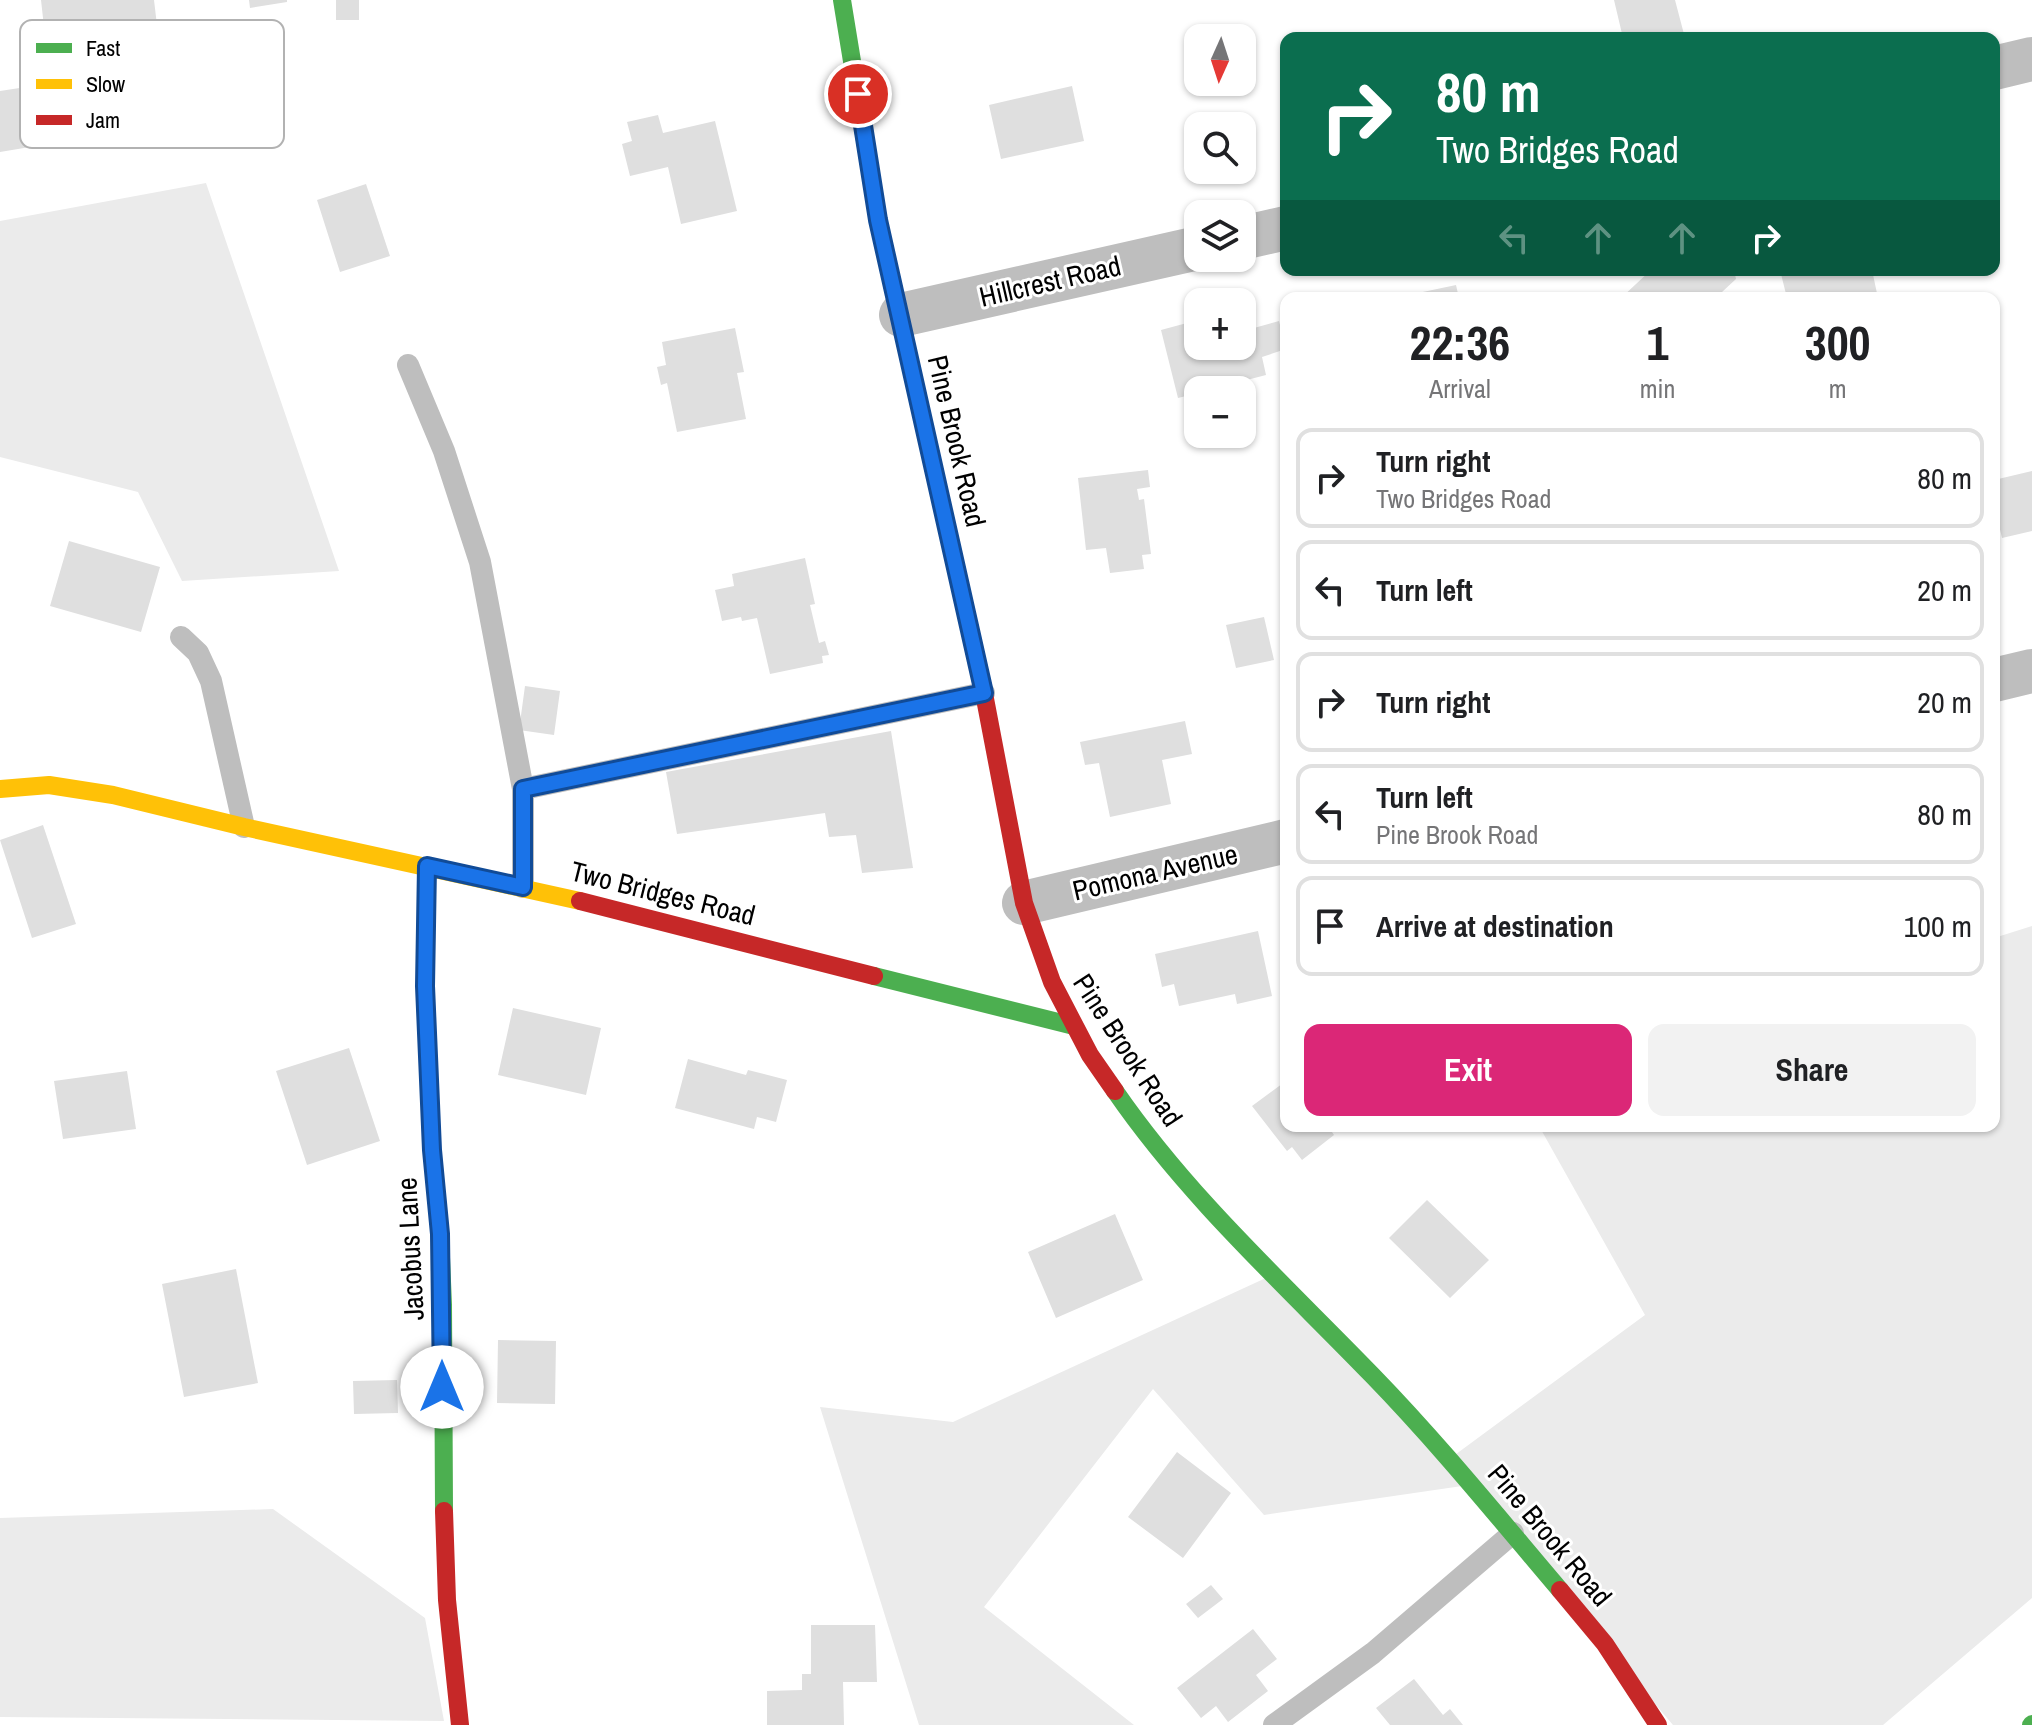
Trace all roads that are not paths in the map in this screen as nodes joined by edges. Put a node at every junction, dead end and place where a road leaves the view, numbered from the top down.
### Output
1 (842, 0) edge
2 (2032, 59) edge
3 (2000, 67) edge
4 (1280, 229) edge
5 (1256, 235) edge
6 (1184, 251) edge
7 (901, 315) junction
8 (408, 365) dead end
9 (181, 637) dead end
10 (2032, 671) edge
11 (2000, 679) edge
12 (984, 693) junction
13 (0, 789) edge
14 (523, 789) junction
15 (244, 827) junction
16 (1280, 842) edge
17 (427, 866) junction
18 (523, 887) junction
19 (1024, 903) junction
20 (1074, 1026) junction
21 (1513, 1533) junction
22 (460, 1725) edge
23 (1274, 1725) edge
24 (1658, 1725) edge

1 - 7 street, Pine Brook Road
2 - 3 street
4 - 5 street
6 - 7 street, Hillcrest Road
7 - 12 street, Pine Brook Road
8 - 14 lane
9 - 15 lane
10 - 11 street
12 - 14 lane
12 - 19 street, Pine Brook Road
13 - 15 street, Two Bridges Road
14 - 18 lane
15 - 17 street, Two Bridges Road
16 - 19 street, Pomona Avenue
17 - 18 street, Two Bridges Road
17 - 22 street, Jacobus Lane
18 - 20 street, Two Bridges Road
19 - 20 street, Pine Brook Road
20 - 21 street, Pine Brook Road
21 - 23 lane
21 - 24 street, Pine Brook Road

